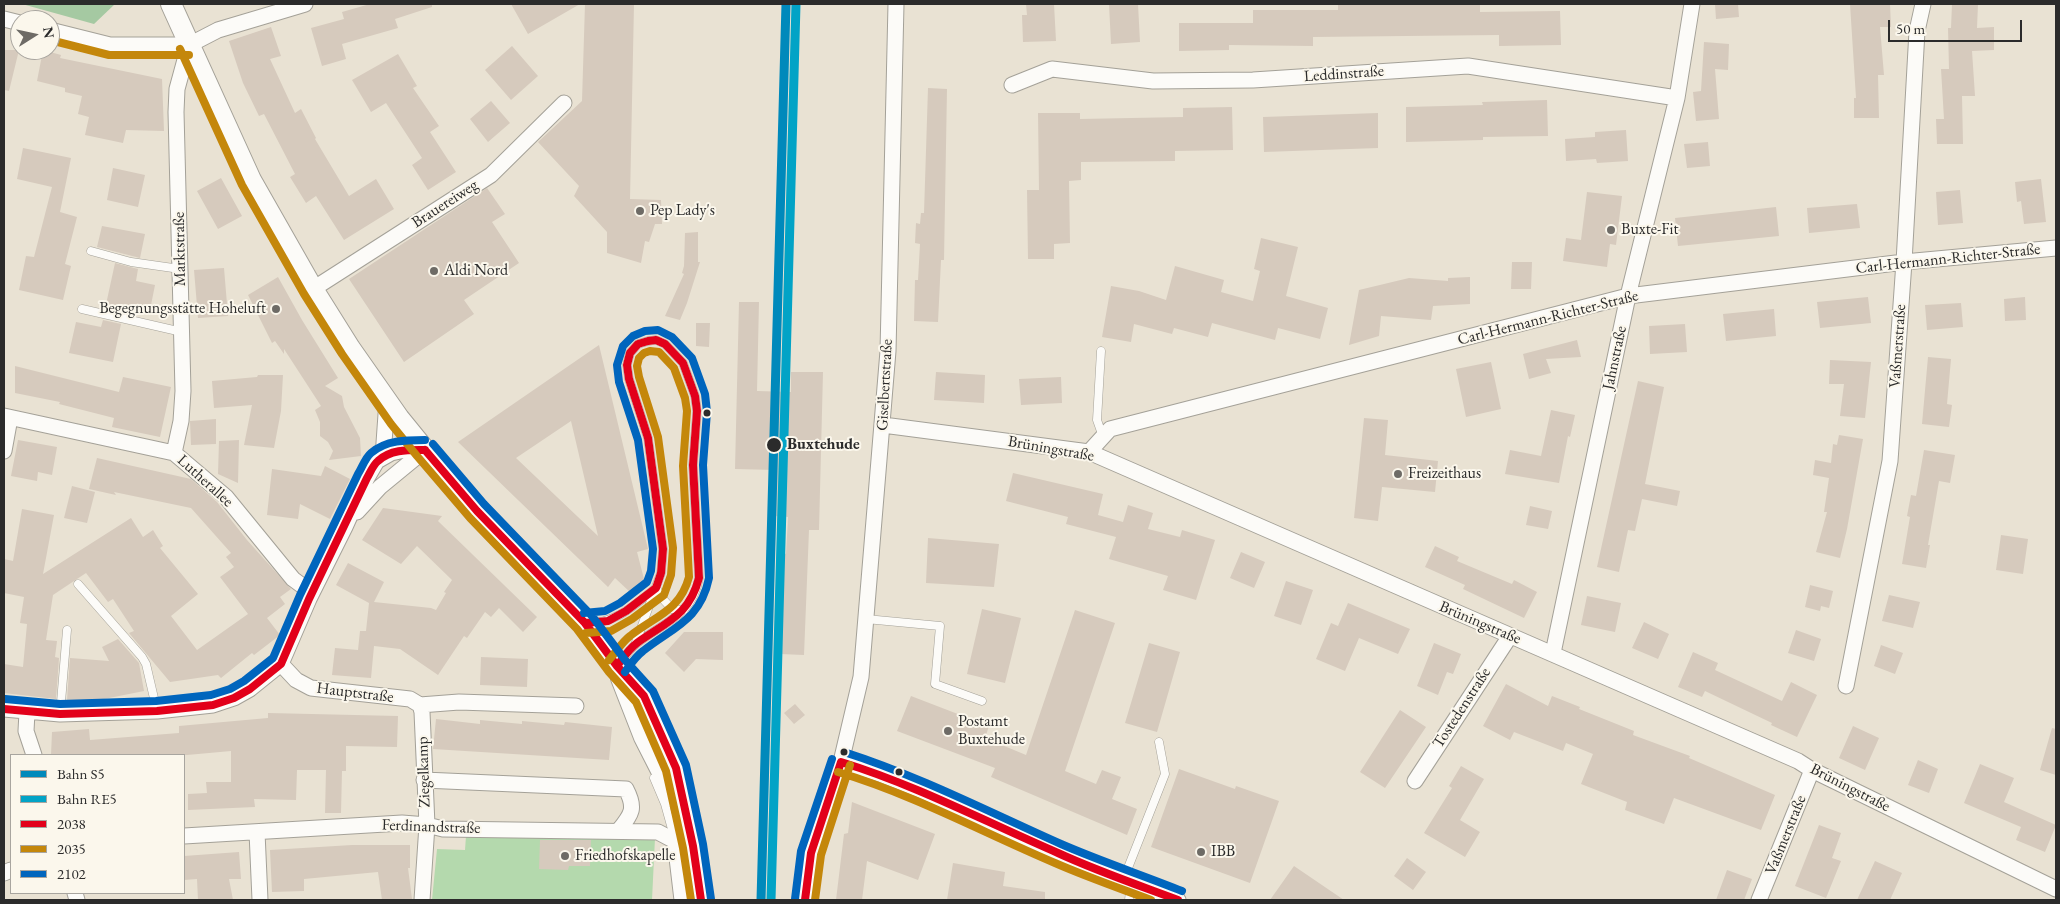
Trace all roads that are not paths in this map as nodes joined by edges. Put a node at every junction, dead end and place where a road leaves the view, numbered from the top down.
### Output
1 (171, 4) edge
2 (305, 4) edge
3 (896, 4) edge
4 (1692, 4) edge
5 (1923, 4) edge
6 (60, 32) edge
7 (189, 45) junction
8 (1012, 85) dead end
9 (1677, 98) junction
10 (564, 103) dead end
11 (2056, 248) edge
12 (91, 251) dead end
13 (1904, 262) junction
14 (180, 269) junction
15 (313, 289) junction
16 (1628, 296) junction
17 (82, 309) dead end
18 (182, 332) junction
19 (1100, 351) dead end
20 (387, 400) junction
21 (7, 417) edge
22 (883, 425) junction
23 (1103, 437) junction
24 (425, 450) junction
25 (4, 452) edge
26 (1089, 452) junction
27 (174, 453) junction
28 (383, 457) junction
29 (345, 527) junction
30 (78, 584) dead end
31 (656, 588) junction
32 (312, 593) junction
33 (684, 610) junction
34 (866, 619) junction
35 (585, 623) junction
36 (67, 630) dead end
37 (1510, 636) junction
38 (636, 644) junction
39 (1553, 653) junction
40 (281, 664) junction
41 (617, 666) junction
42 (1846, 686) dead end
43 (982, 701) dead end
44 (420, 705) junction
45 (576, 706) dead end
46 (4, 709) edge
47 (157, 711) junction
48 (27, 712) junction
49 (60, 714) junction
50 (1159, 742) dead end
51 (34, 754) edge
52 (841, 762) junction
53 (1812, 770) junction
54 (424, 780) junction
55 (1415, 781) dead end
56 (427, 825) junction
57 (620, 830) junction
58 (257, 832) junction
59 (682, 834) junction
60 (185, 836) edge
61 (1128, 880) junction
62 (2053, 889) edge
63 (260, 900) edge
64 (422, 900) edge
65 (682, 900) edge
66 (701, 900) edge
67 (805, 900) edge
68 (1129, 900) edge
69 (1178, 900) edge
70 (1759, 900) edge

1 - 7 street
2 - 7 street
3 - 22 street, Giselbertstraße
4 - 9 street, Jahnstraße
5 - 13 street, Vaßmerstraße
6 - 7 street
7 - 14 street, Marktstraße
7 - 15 street
8 - 9 street, Leddinstraße
9 - 16 street, Jahnstraße
10 - 15 street, Brauereiweg
11 - 13 street, Carl-Hermann-Richter-Straße
12 - 14 lane
13 - 16 street, Carl-Hermann-Richter-Straße
13 - 42 street, Vaßmerstraße
14 - 18 street, Marktstraße
15 - 20 street
16 - 23 street, Carl-Hermann-Richter-Straße
16 - 39 street, Jahnstraße
17 - 18 lane
18 - 27 street, Marktstraße
19 - 23 lane
20 - 24 street
20 - 28 street
21 - 25 street
21 - 27 street, Lutherallee
22 - 26 street, Brüningstraße
22 - 34 street, Giselbertstraße
23 - 26 street, Carl-Hermann-Richter-Straße
24 - 28 street
24 - 29 street
24 - 35 street
26 - 37 street, Brüningstraße
27 - 32 street, Lutherallee
28 - 29 street
29 - 32 street
30 - 47 lane
31 - 33 lane
31 - 33 lane
31 - 35 lane
31 - 38 lane
32 - 40 street
33 - 38 lane
34 - 43 lane
34 - 52 street, Giselbertstraße
35 - 41 street
36 - 49 lane
37 - 39 street, Brüningstraße
37 - 55 street, Tostedenstraße
38 - 41 lane
39 - 53 street, Brüningstraße
40 - 44 street, Hauptstraße
40 - 47 street
41 - 59 street
41 - 59 street
44 - 45 street, Hauptstraße
44 - 54 street, Ziegelkamp
46 - 48 street
47 - 49 street
48 - 49 street
48 - 51 street
50 - 61 lane
52 - 61 street
52 - 67 street, Giselbertstraße
53 - 62 street, Brüningstraße
53 - 70 street, Vaßmerstraße
54 - 56 street, Ziegelkamp
54 - 57 street
56 - 57 street, Ferdinandstraße
56 - 58 street, Ferdinandstraße
56 - 64 street, Ziegelkamp
57 - 59 street, Ferdinandstraße
58 - 60 street, Ferdinandstraße
58 - 63 street
59 - 65 street
59 - 66 street
61 - 68 lane
61 - 69 street

